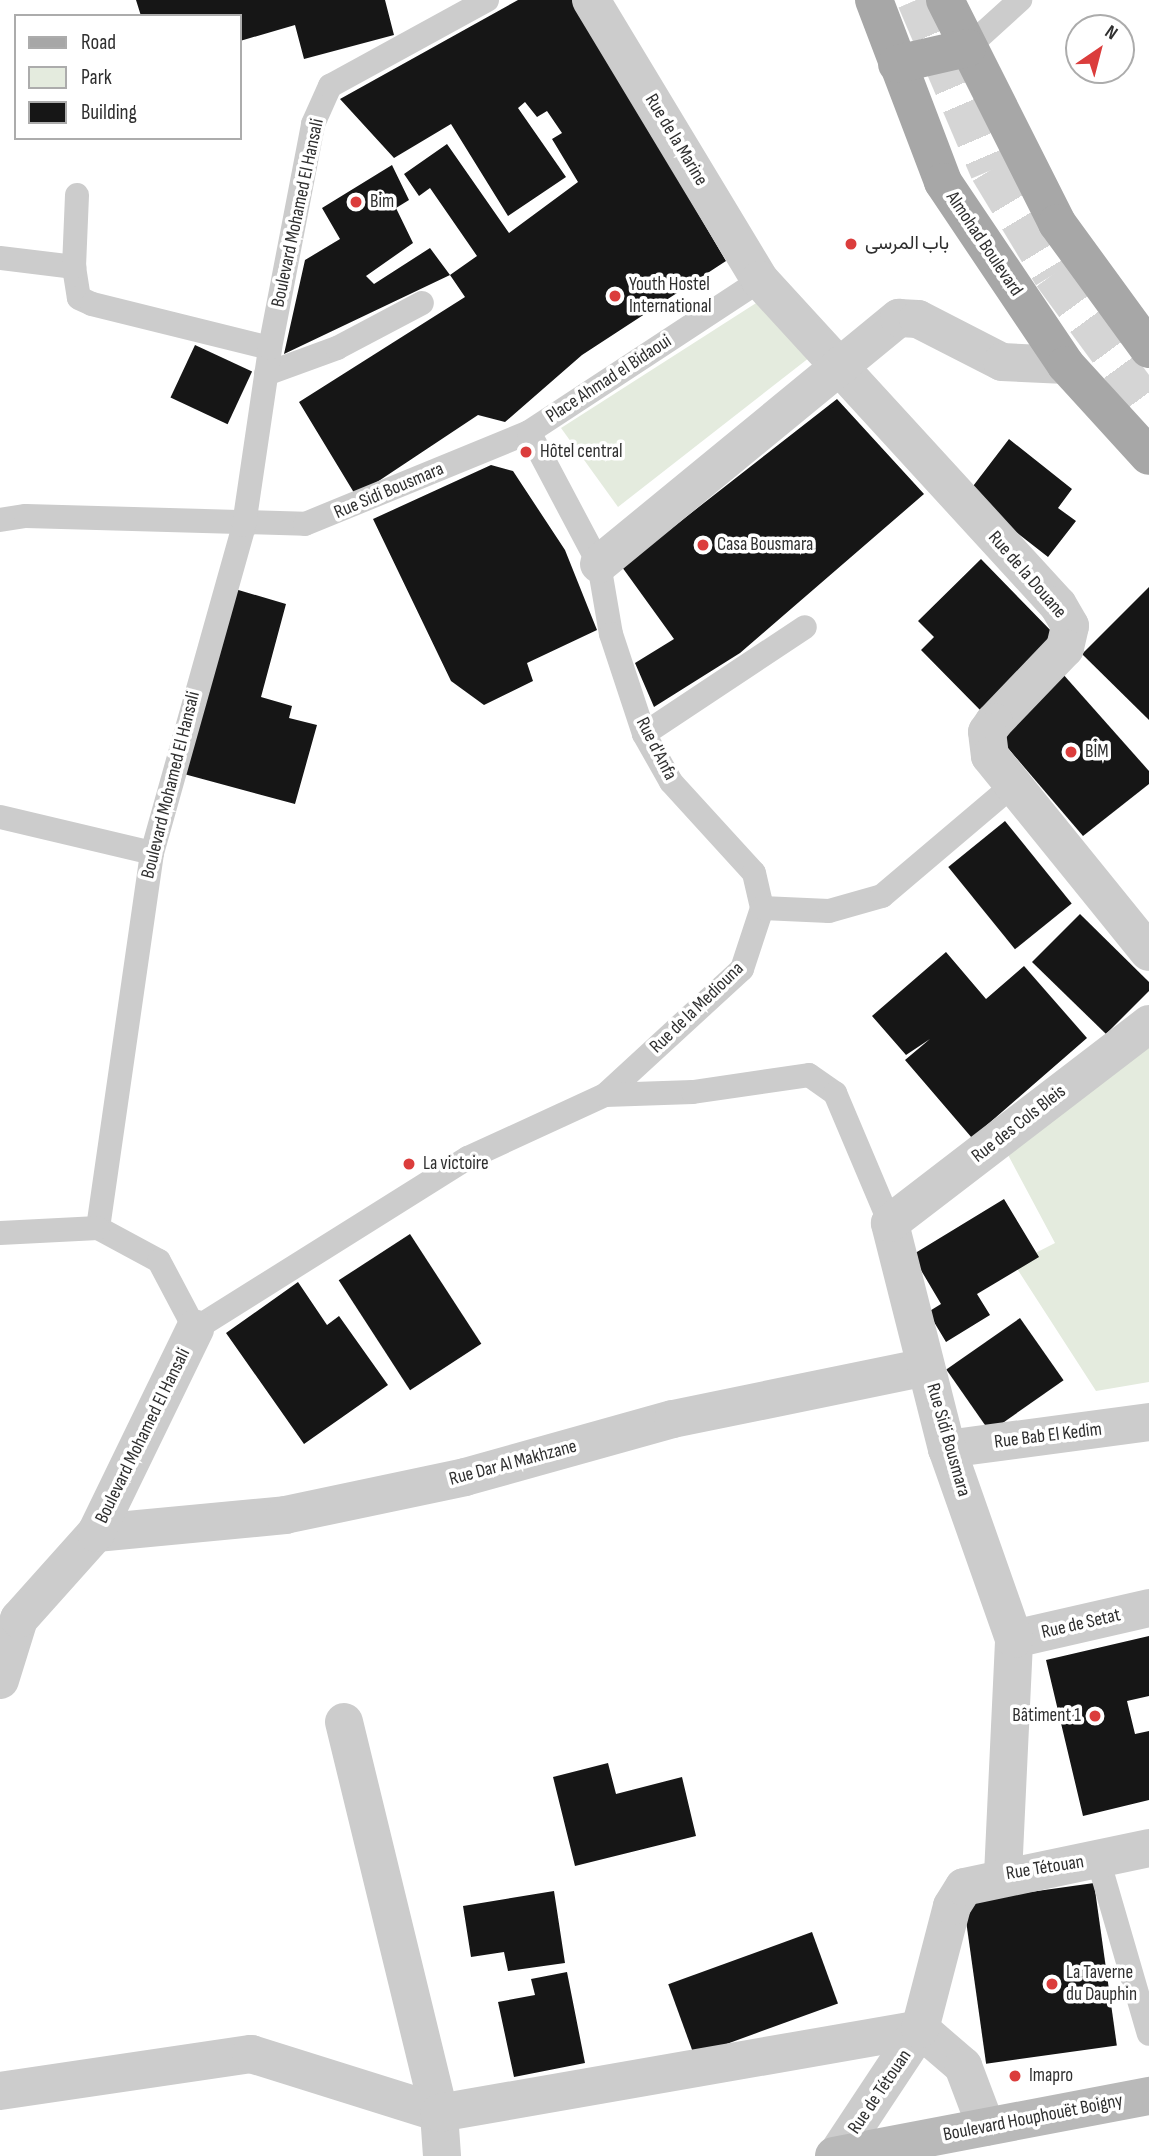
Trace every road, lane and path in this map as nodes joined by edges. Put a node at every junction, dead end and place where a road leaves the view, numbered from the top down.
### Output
1 (487, 0) edge
2 (591, 0) edge
3 (874, 0) edge
4 (945, 0) edge
5 (1020, 0) edge
6 (967, 48) junction
7 (897, 64) junction
8 (77, 195) dead end
9 (0, 258) edge
10 (74, 267) junction
11 (760, 280) junction
12 (422, 303) dead end
13 (270, 348) junction
14 (1149, 349) edge
15 (1066, 365) junction
16 (841, 370) junction
17 (266, 374) junction
18 (529, 432) junction
19 (1149, 456) edge
20 (0, 520) edge
21 (244, 525) junction
22 (599, 564) junction
23 (804, 627) dead end
24 (644, 734) junction
25 (1014, 784) junction
26 (0, 817) edge
27 (152, 853) junction
28 (762, 908) junction
29 (1149, 952) edge
30 (1149, 1024) edge
31 (763, 1082) joint
32 (605, 1095) junction
33 (890, 1223) junction
34 (99, 1228) junction
35 (0, 1233) edge
36 (195, 1329) junction
37 (926, 1367) junction
38 (1149, 1422) edge
39 (947, 1449) junction
40 (96, 1533) junction
41 (1149, 1608) edge
42 (9, 1620) edge
43 (1014, 1639) junction
44 (0, 1680) edge
45 (344, 1722) dead end
46 (1149, 1848) edge
47 (1098, 1859) junction
48 (1003, 1875) junction
49 (952, 1906) joint
50 (920, 2029) junction
51 (1149, 2034) edge
52 (0, 2091) edge
53 (1149, 2096) edge
54 (439, 2113) junction
55 (986, 2127) junction
56 (442, 2156) edge
57 (835, 2156) edge

1 - 13 lane, Boulevard Mohamed El Hansali
2 - 11 street, Rue de la Marine
3 - 7 main road, Almohad Boulevard
4 - 6 main road
5 - 6 lane
6 - 7 main road
6 - 14 main road
7 - 15 main road, Almohad Boulevard
8 - 10 lane
9 - 10 lane
10 - 13 lane
11 - 16 street, Rue de la Douane
11 - 18 lane, Place Ahmad el Bidaoui
12 - 17 lane
13 - 17 lane, Boulevard Mohamed El Hansali
15 - 16 street
15 - 19 main road, Almohad Boulevard
16 - 22 street
16 - 25 street, Rue de la Douane
17 - 21 lane, Boulevard Mohamed El Hansali
18 - 21 lane, Rue Sidi Bousmara
18 - 22 lane, Rue d'Anfa
20 - 21 lane, Rue Sidi Bousmara
21 - 27 lane, Boulevard Mohamed El Hansali
22 - 24 lane, Rue d'Anfa
23 - 24 lane
24 - 28 lane, Rue d'Anfa
25 - 28 lane
25 - 29 street, Rue de la Douane
26 - 27 lane
27 - 34 lane, Boulevard Mohamed El Hansali
28 - 32 lane, Rue de la Mediouna
30 - 33 street, Rue des Cols Bleis
31 - 32 lane, Rue de la Mediouna
31 - 33 lane, Rue Sidi Bousmara
32 - 36 lane, Rue de la Mediouna
33 - 37 street, Rue Sidi Bousmara
34 - 35 lane
34 - 36 lane
36 - 40 street, Boulevard Mohamed El Hansali
37 - 39 street, Rue Sidi Bousmara
37 - 40 street, Rue Dar Al Makhzane
38 - 39 street, Rue Bab El Kedim
39 - 43 street, Rue Sidi Bousmara
40 - 42 street, Boulevard Mohamed El Hansali
41 - 43 street, Rue de Setat
42 - 44 street, Boulevard Mohamed El Hansali
43 - 48 street, Rue Sidi Bousmara
45 - 54 street
46 - 47 street, Rue Tétouan
47 - 48 street, Rue Tétouan
47 - 51 lane
48 - 49 street, Rue Tétouan
49 - 50 street, Rue de Tétouan
50 - 54 street
50 - 55 street
50 - 57 street, Rue de Tétouan
52 - 54 street
53 - 55 main road, Boulevard Houphouët Boigny
54 - 56 street
55 - 57 main road, Boulevard Houphouët Boigny

